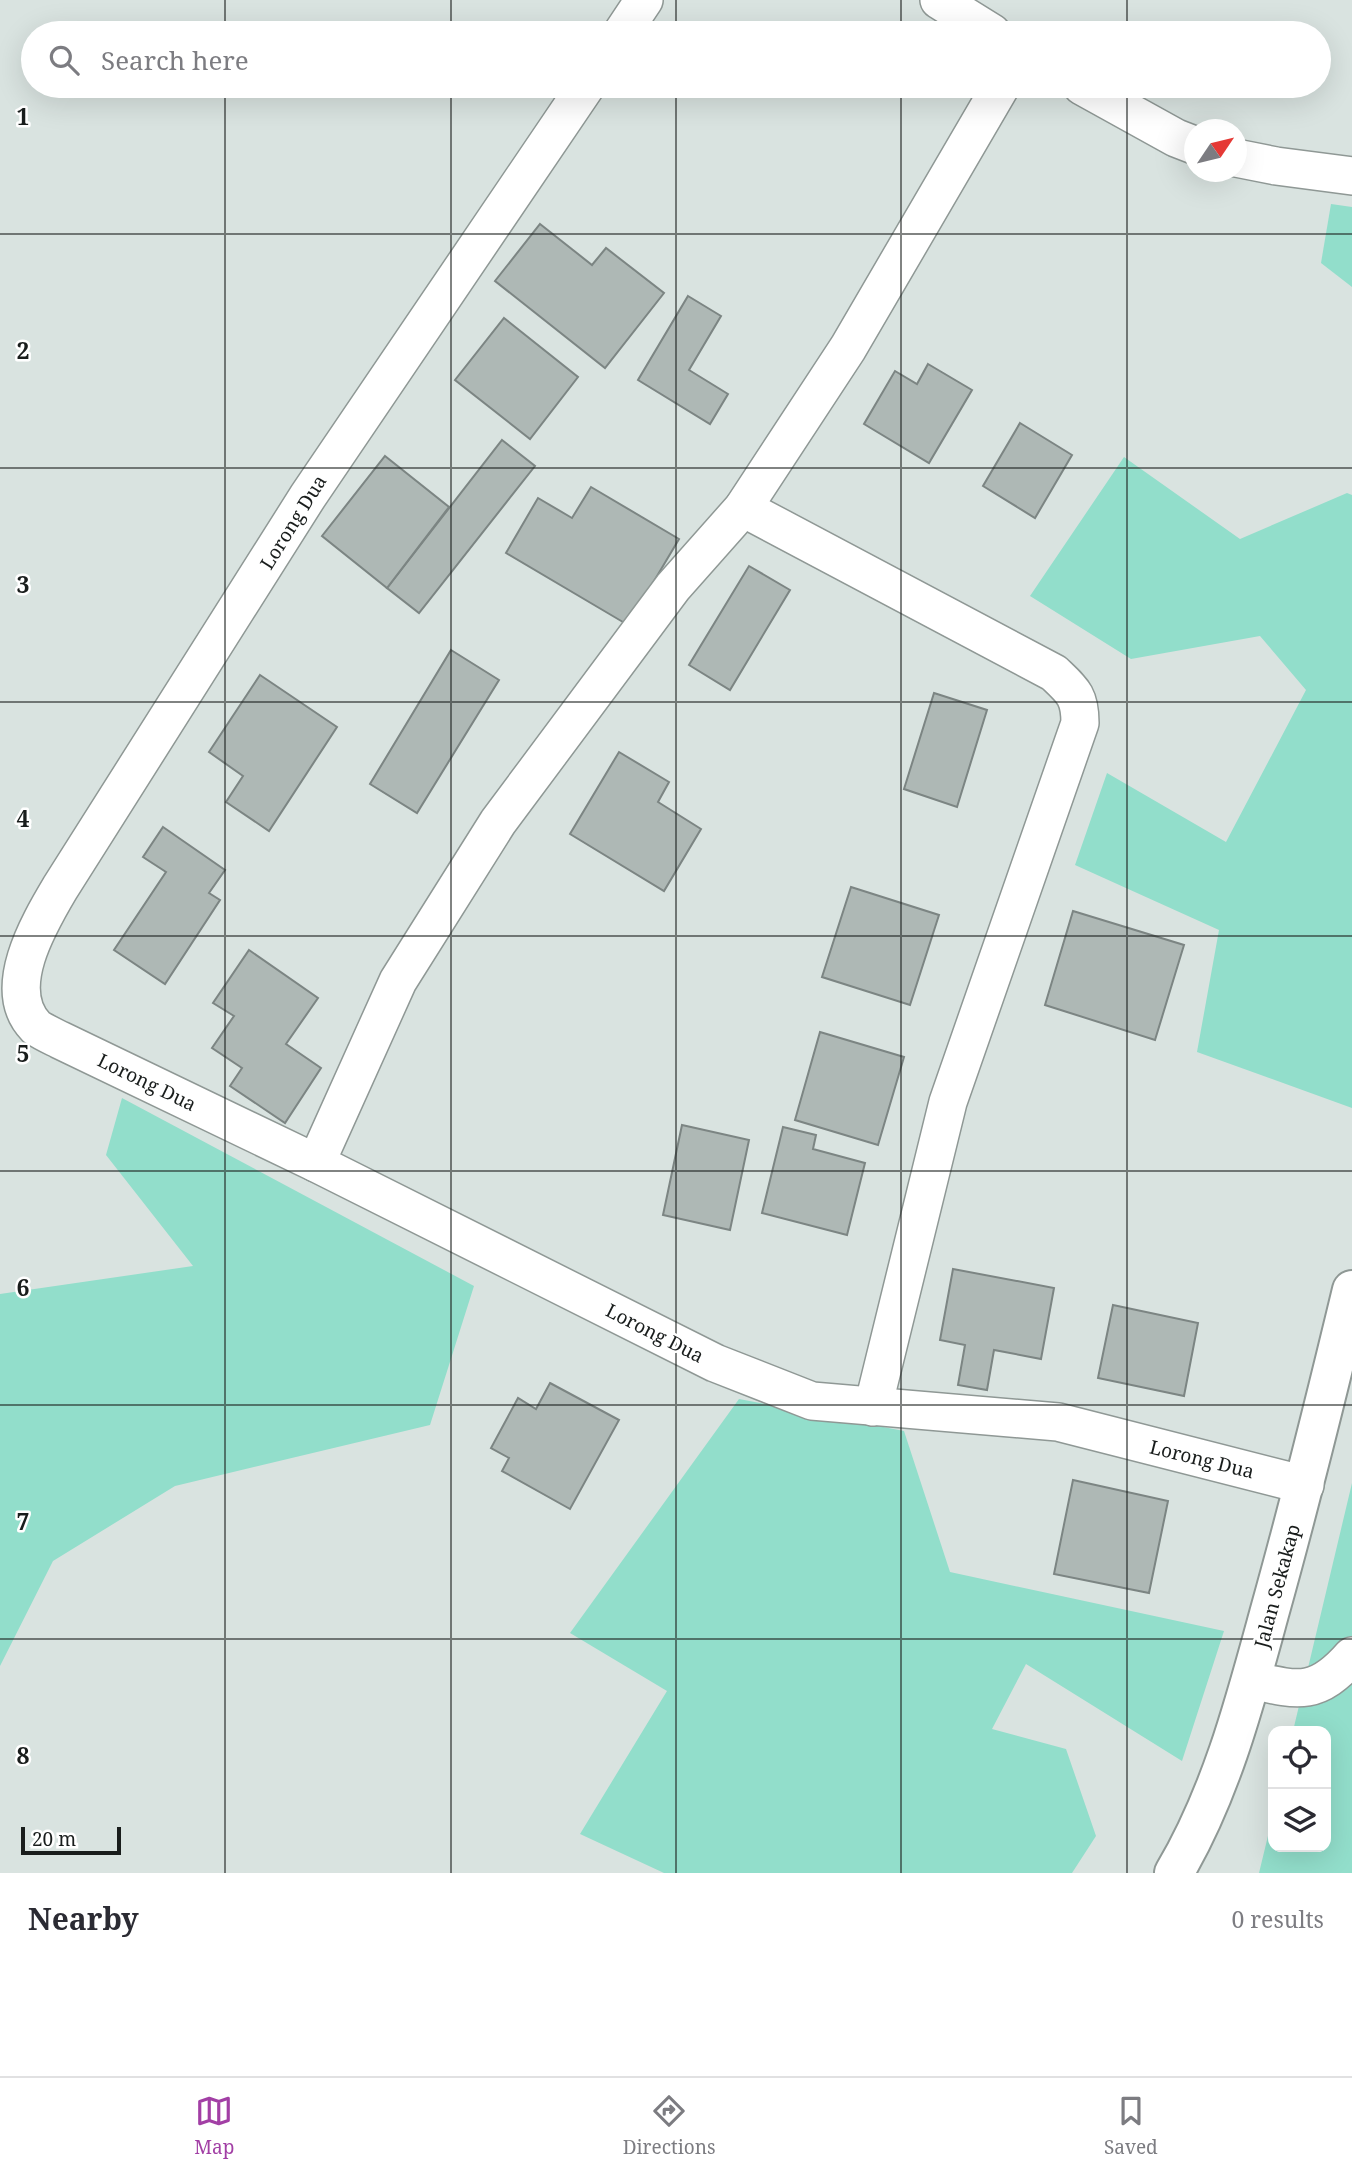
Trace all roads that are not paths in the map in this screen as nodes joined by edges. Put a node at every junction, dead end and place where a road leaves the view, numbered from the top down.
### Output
1 (645, 0) edge
2 (939, 0) edge
3 (630, 21) edge
4 (973, 21) edge
5 (578, 98) edge
6 (994, 98) edge
7 (1104, 98) edge
8 (1184, 141) edge
9 (1247, 160) edge
10 (1352, 176) edge
11 (743, 508) junction
12 (316, 1163) junction
13 (1352, 1290) edge
14 (873, 1407) junction
15 (1305, 1485) junction
16 (1352, 1656) edge
17 (1252, 1679) junction
18 (1174, 1873) edge

1 - 3 street
2 - 4 street
5 - 12 street, Lorong Dua
6 - 11 street
7 - 8 street
9 - 10 street
11 - 12 street
11 - 14 street
12 - 14 street, Lorong Dua
13 - 15 street, Jalan Sekakap
14 - 15 street, Lorong Dua
15 - 17 street, Jalan Sekakap
16 - 17 street
17 - 18 street, Jalan Sekakap

